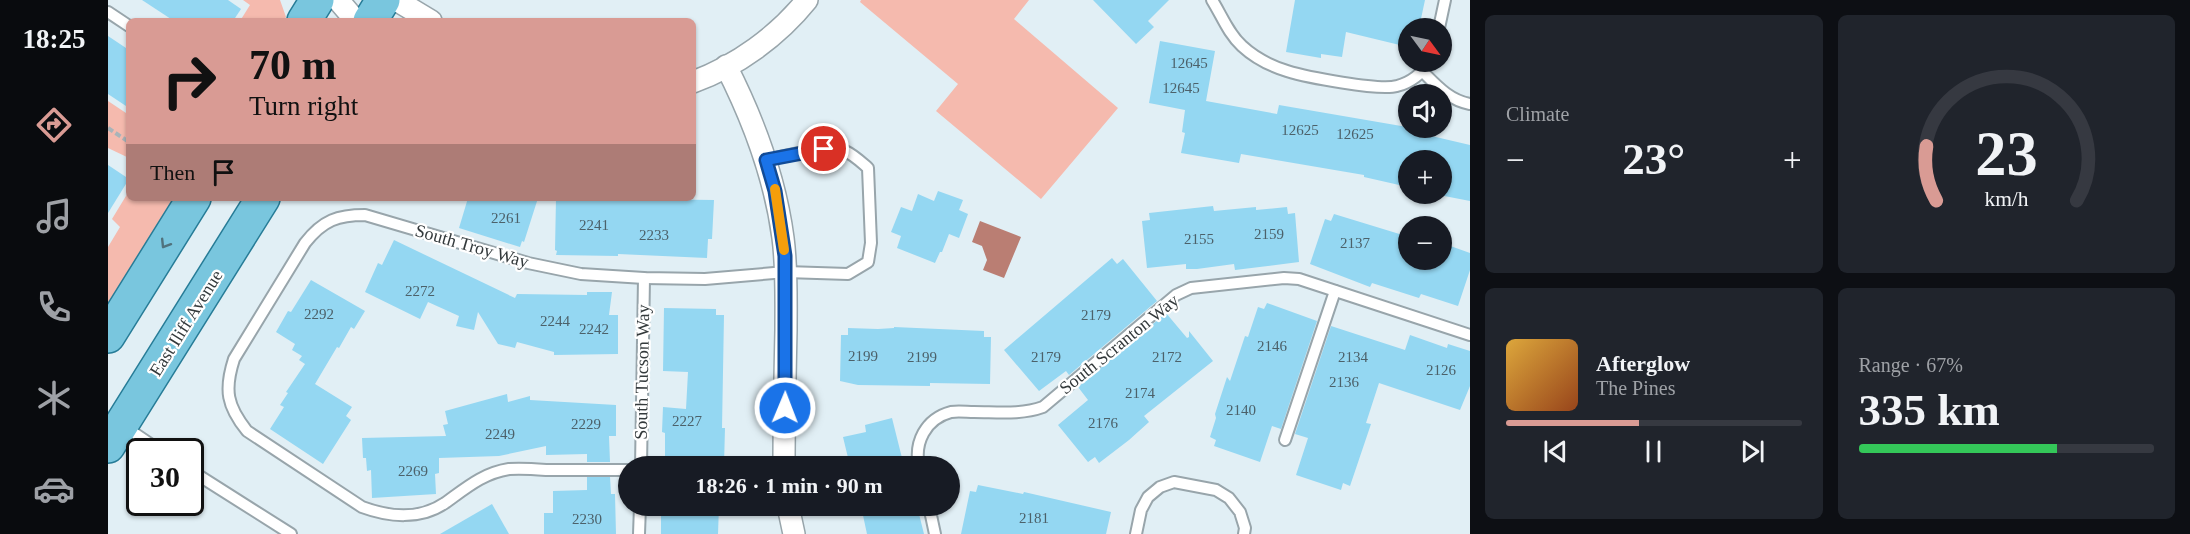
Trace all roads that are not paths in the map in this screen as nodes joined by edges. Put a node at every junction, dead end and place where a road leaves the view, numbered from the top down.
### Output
1 (316, 0) edge
2 (338, 0) edge
3 (383, 0) edge
4 (396, 0) edge
5 (807, 0) edge
6 (1212, 0) edge
7 (1445, 0) edge
8 (108, 12) edge
9 (306, 18) edge
10 (353, 18) edge
11 (372, 18) edge
12 (426, 18) edge
13 (1441, 18) edge
14 (126, 24) edge
15 (726, 66) junction
16 (1420, 72) edge
17 (1430, 72) edge
18 (696, 81) edge
19 (1470, 104) edge
20 (766, 160) junction
21 (192, 201) edge
22 (261, 201) edge
23 (786, 272) junction
24 (644, 278) junction
25 (1335, 291) junction
26 (1470, 335) edge
27 (108, 336) edge
28 (115, 431) edge
29 (131, 438) edge
30 (1285, 440) dead end
31 (641, 456) edge
32 (784, 456) edge
33 (917, 456) edge
34 (618, 470) edge
35 (204, 479) edge
36 (640, 516) edge
37 (790, 516) edge
38 (931, 516) edge
39 (291, 534) edge
40 (639, 534) edge
41 (794, 534) edge
42 (935, 534) edge
43 (1136, 534) edge
44 (1244, 534) edge

1 - 9 main road
2 - 10 street
3 - 11 main road
4 - 12 street
5 - 15 street
6 - 16 lane
7 - 13 lane
8 - 14 lane
15 - 18 street
15 - 20 street
17 - 19 lane
20 - 23 street
20 - 23 lane, South Troy Way
21 -> 27 main road
22 - 28 main road, East Iliff Avenue
23 - 24 lane, South Troy Way
23 - 32 street
24 - 31 lane, South Tucson Way
24 - 34 lane, South Troy Way
25 - 26 lane, South Scranton Way
25 - 30 lane
25 - 33 lane, South Scranton Way
28 - 29 lane
35 - 39 lane
36 - 40 lane
37 - 41 street
38 - 42 lane
43 - 44 lane

